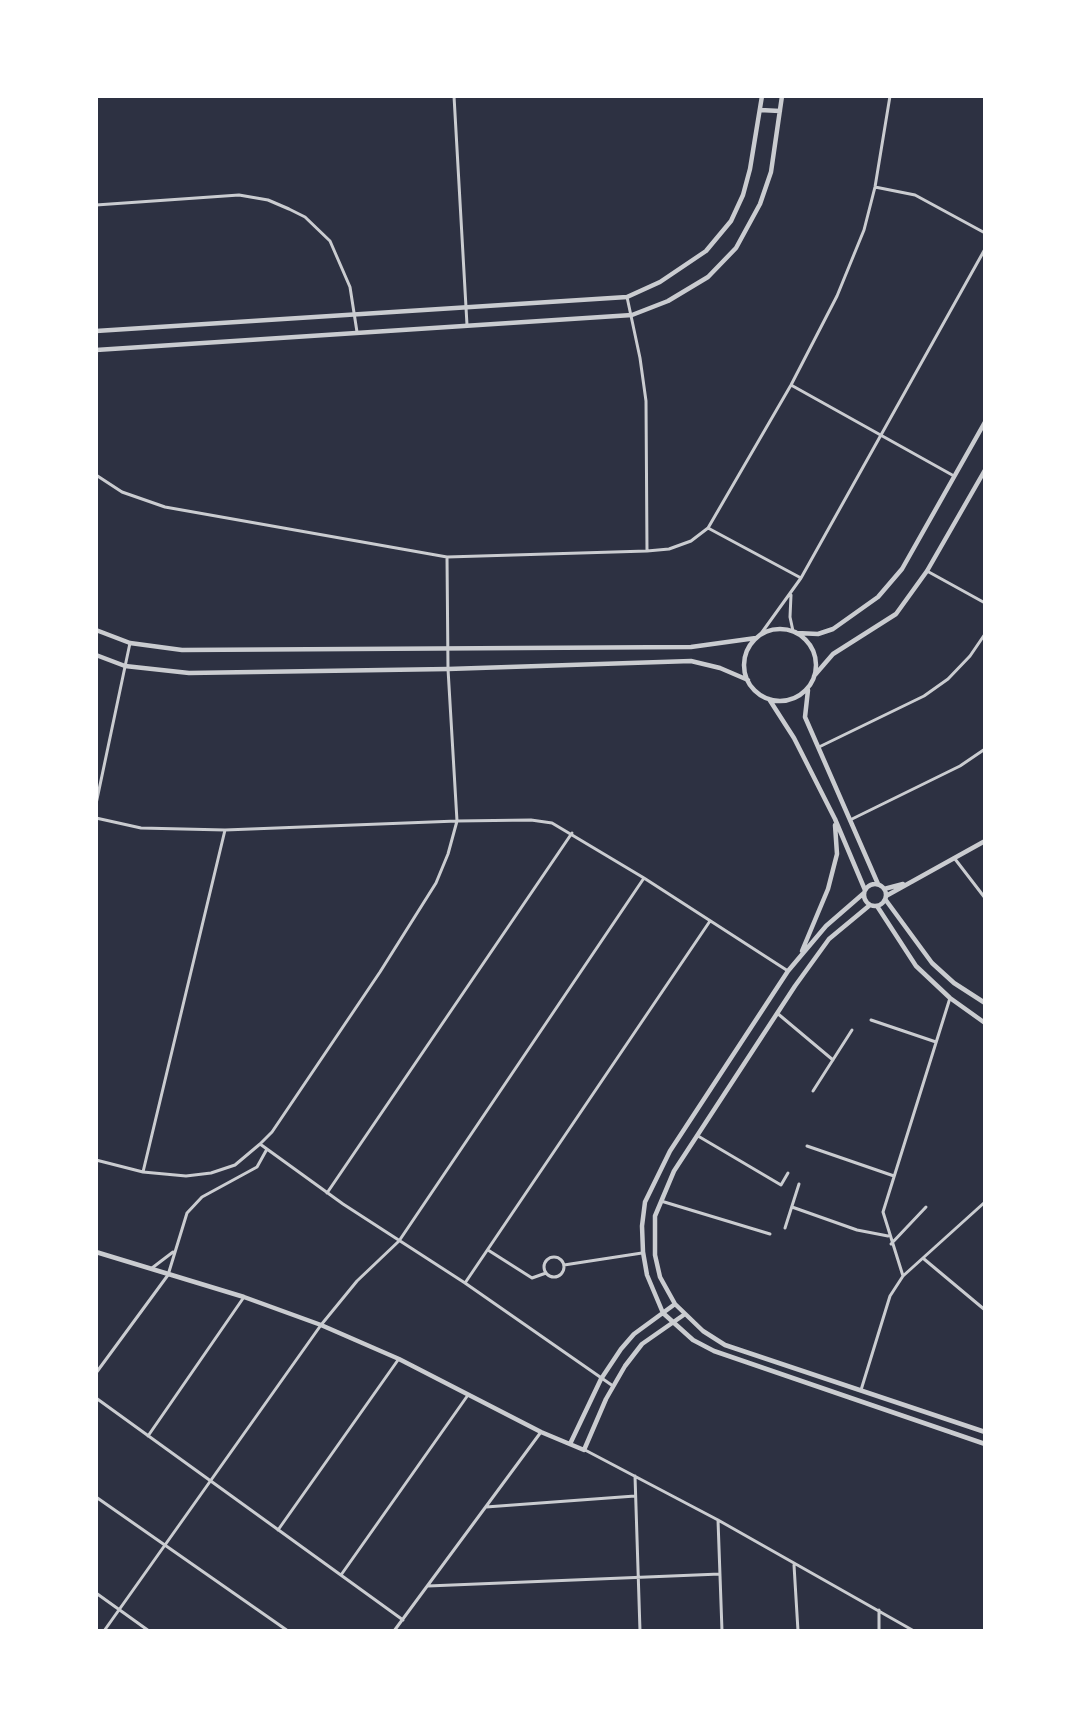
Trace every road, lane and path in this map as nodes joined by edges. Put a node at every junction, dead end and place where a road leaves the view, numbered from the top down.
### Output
1 (454, 96) edge
2 (762, 96) edge
3 (782, 96) edge
4 (890, 96) edge
5 (760, 110) junction
6 (780, 111) junction
7 (875, 187) junction
8 (96, 205) edge
9 (985, 233) edge
10 (985, 249) edge
11 (627, 297) junction
12 (466, 308) junction
13 (356, 314) junction
14 (632, 315) junction
15 (467, 326) junction
16 (96, 331) edge
17 (357, 332) junction
18 (96, 350) edge
19 (791, 385) junction
20 (985, 422) edge
21 (882, 436) junction
22 (985, 470) edge
23 (96, 475) edge
24 (954, 476) junction
25 (708, 528) junction
26 (647, 551) junction
27 (447, 557) junction
28 (927, 571) junction
29 (801, 578) junction
30 (790, 595) junction
31 (985, 603) edge
32 (96, 630) edge
33 (795, 632) junction
34 (985, 634) edge
35 (758, 637) junction
36 (130, 643) junction
37 (448, 650) junction
38 (96, 655) edge
39 (125, 666) junction
40 (448, 669) junction
41 (814, 676) junction
42 (748, 680) junction
43 (808, 687) junction
44 (769, 699) junction
45 (817, 748) junction
46 (985, 749) edge
47 (96, 804) edge
48 (96, 818) edge
49 (835, 819) junction
50 (457, 820) junction
51 (850, 820) junction
52 (225, 830) junction
53 (572, 833) junction
54 (985, 841) edge
55 (955, 859) junction
56 (644, 878) junction
57 (909, 883) junction
58 (878, 884) junction
59 (884, 889) junction
60 (864, 891) junction
61 (885, 897) junction
62 (985, 898) edge
63 (870, 905) junction
64 (877, 906) junction
65 (710, 921) junction
66 (800, 957) junction
67 (788, 971) junction
68 (950, 998) junction
69 (985, 1003) edge
70 (765, 1006) junction
71 (777, 1013) junction
72 (871, 1020) dead end
73 (985, 1023) edge
74 (852, 1030) dead end
75 (936, 1042) junction
76 (833, 1060) junction
77 (813, 1091) dead end
78 (696, 1136) junction
79 (260, 1144) junction
80 (807, 1146) dead end
81 (267, 1149) junction
82 (96, 1160) edge
83 (143, 1172) junction
84 (788, 1173) dead end
85 (894, 1176) junction
86 (799, 1184) dead end
87 (327, 1193) junction
88 (659, 1200) junction
89 (985, 1202) edge
90 (792, 1207) junction
91 (926, 1207) dead end
92 (784, 1228) dead end
93 (771, 1234) dead end
94 (888, 1236) junction
95 (399, 1241) junction
96 (891, 1244) junction
97 (488, 1250) junction
98 (174, 1251) junction
99 (654, 1251) junction
100 (96, 1252) edge
101 (643, 1252) junction
102 (924, 1259) junction
103 (564, 1265) junction
104 (150, 1269) junction
105 (546, 1274) junction
106 (168, 1275) junction
107 (903, 1276) junction
108 (465, 1283) junction
109 (244, 1297) junction
110 (675, 1304) junction
111 (985, 1310) edge
112 (663, 1313) junction
113 (685, 1314) junction
114 (673, 1324) junction
115 (321, 1325) junction
116 (399, 1359) junction
117 (96, 1373) edge
118 (602, 1379) junction
119 (613, 1386) junction
120 (860, 1392) junction
121 (469, 1394) junction
122 (96, 1398) edge
123 (858, 1401) junction
124 (541, 1432) junction
125 (985, 1432) edge
126 (148, 1436) junction
127 (570, 1444) junction
128 (985, 1444) edge
129 (584, 1450) junction
130 (635, 1476) junction
131 (210, 1481) junction
132 (635, 1496) junction
133 (96, 1497) edge
134 (486, 1507) junction
135 (718, 1520) junction
136 (278, 1530) junction
137 (165, 1545) junction
138 (794, 1565) junction
139 (720, 1574) junction
140 (341, 1575) junction
141 (639, 1576) junction
142 (428, 1586) junction
143 (96, 1593) edge
144 (120, 1610) junction
145 (879, 1610) junction
146 (403, 1620) junction
147 (104, 1631) edge
148 (149, 1631) edge
149 (288, 1631) edge
150 (394, 1631) edge
151 (640, 1631) edge
152 (722, 1631) edge
153 (798, 1631) edge
154 (879, 1631) edge
155 (914, 1631) edge

1 - 12 street
2 - 5 street
3 - 6 street
4 - 7 street
5 - 6 street
5 - 11 street
6 - 14 street
7 - 9 street
7 - 19 street
8 - 13 street
10 - 21 street
11 - 12 street
11 - 14 street
12 - 13 street
12 - 15 street
13 - 16 street
13 - 17 street
14 - 15 street
14 - 26 street
15 - 17 street
17 - 18 street
19 - 21 street
19 - 25 street
20 - 24 street
21 - 24 street
21 - 29 street
22 - 28 street
23 - 27 street
24 - 33 street
25 - 26 street
25 - 29 street
26 - 27 street
27 - 37 street
28 - 31 street
28 - 41 street
29 - 30 street
30 - 33 street
30 - 35 street
32 - 36 street
33 - 35 street
33 - 41 street
34 - 45 street
35 - 37 street
35 - 42 street
36 - 37 street
36 - 39 street
37 - 40 street
38 - 39 street
39 - 40 street
39 - 47 street
40 - 42 street
40 - 50 street
41 - 43 street
42 - 44 street
43 - 44 street
43 - 45 street
44 - 49 street
45 - 51 street
46 - 51 street
48 - 52 street
49 - 60 street
49 - 66 street
50 - 52 street
50 - 53 street
50 - 79 street
51 - 58 street
52 - 83 street
53 - 56 street
53 - 87 street
54 - 55 street
55 - 57 street
55 - 62 street
56 - 65 street
56 - 95 street
57 - 59 street
57 - 61 street
58 - 59 street
58 - 60 street
59 - 61 street
60 - 63 street
60 - 66 street
61 - 64 street
61 - 69 street
63 - 64 street
63 - 71 street
64 - 68 street
65 - 67 street
65 - 97 street
66 - 67 street
67 - 70 street
68 - 73 street
68 - 75 street
70 - 71 street
70 - 101 street
71 - 76 street
71 - 78 street
72 - 75 street
74 - 76 street
75 - 85 street
76 - 77 street
78 - 84 street
78 - 88 street
79 - 81 street
79 - 83 street
80 - 85 street
81 - 87 street
81 - 98 street
82 - 83 street
85 - 94 street
86 - 90 street
87 - 95 street
88 - 93 street
88 - 99 street
89 - 102 street
90 - 92 street
90 - 94 street
91 - 96 street
94 - 96 street
95 - 108 street
95 - 115 street
96 - 107 street
97 - 105 street
97 - 108 street
98 - 104 street
98 - 106 street
99 - 101 street
99 - 110 street
100 - 104 street
101 - 103 street
101 - 112 street
102 - 107 street
102 - 111 street
103 - 105 street
103 - 105 street
104 - 106 street
106 - 109 street
106 - 117 street
107 - 120 street
108 - 118 street
109 - 115 street
109 - 126 street
110 - 112 street
110 - 113 street
112 - 114 street
112 - 118 street
113 - 114 street
113 - 120 street
114 - 119 street
114 - 123 street
115 - 116 street
115 - 131 street
116 - 121 street
116 - 136 street
118 - 119 street
118 - 127 street
119 - 129 street
120 - 123 street
120 - 125 street
121 - 124 street
121 - 140 street
122 - 126 street
123 - 128 street
124 - 127 street
124 - 134 street
126 - 131 street
127 - 129 street
129 - 130 street
130 - 132 street
130 - 135 street
131 - 136 street
131 - 137 street
132 - 134 street
132 - 141 street
133 - 137 street
134 - 142 street
135 - 138 street
135 - 139 street
136 - 140 street
137 - 144 street
137 - 149 street
138 - 145 street
138 - 153 street
139 - 141 street
139 - 152 street
140 - 146 street
141 - 142 street
141 - 151 street
142 - 146 street
143 - 144 street
144 - 147 street
144 - 148 street
145 - 154 street
145 - 155 street
146 - 150 street

